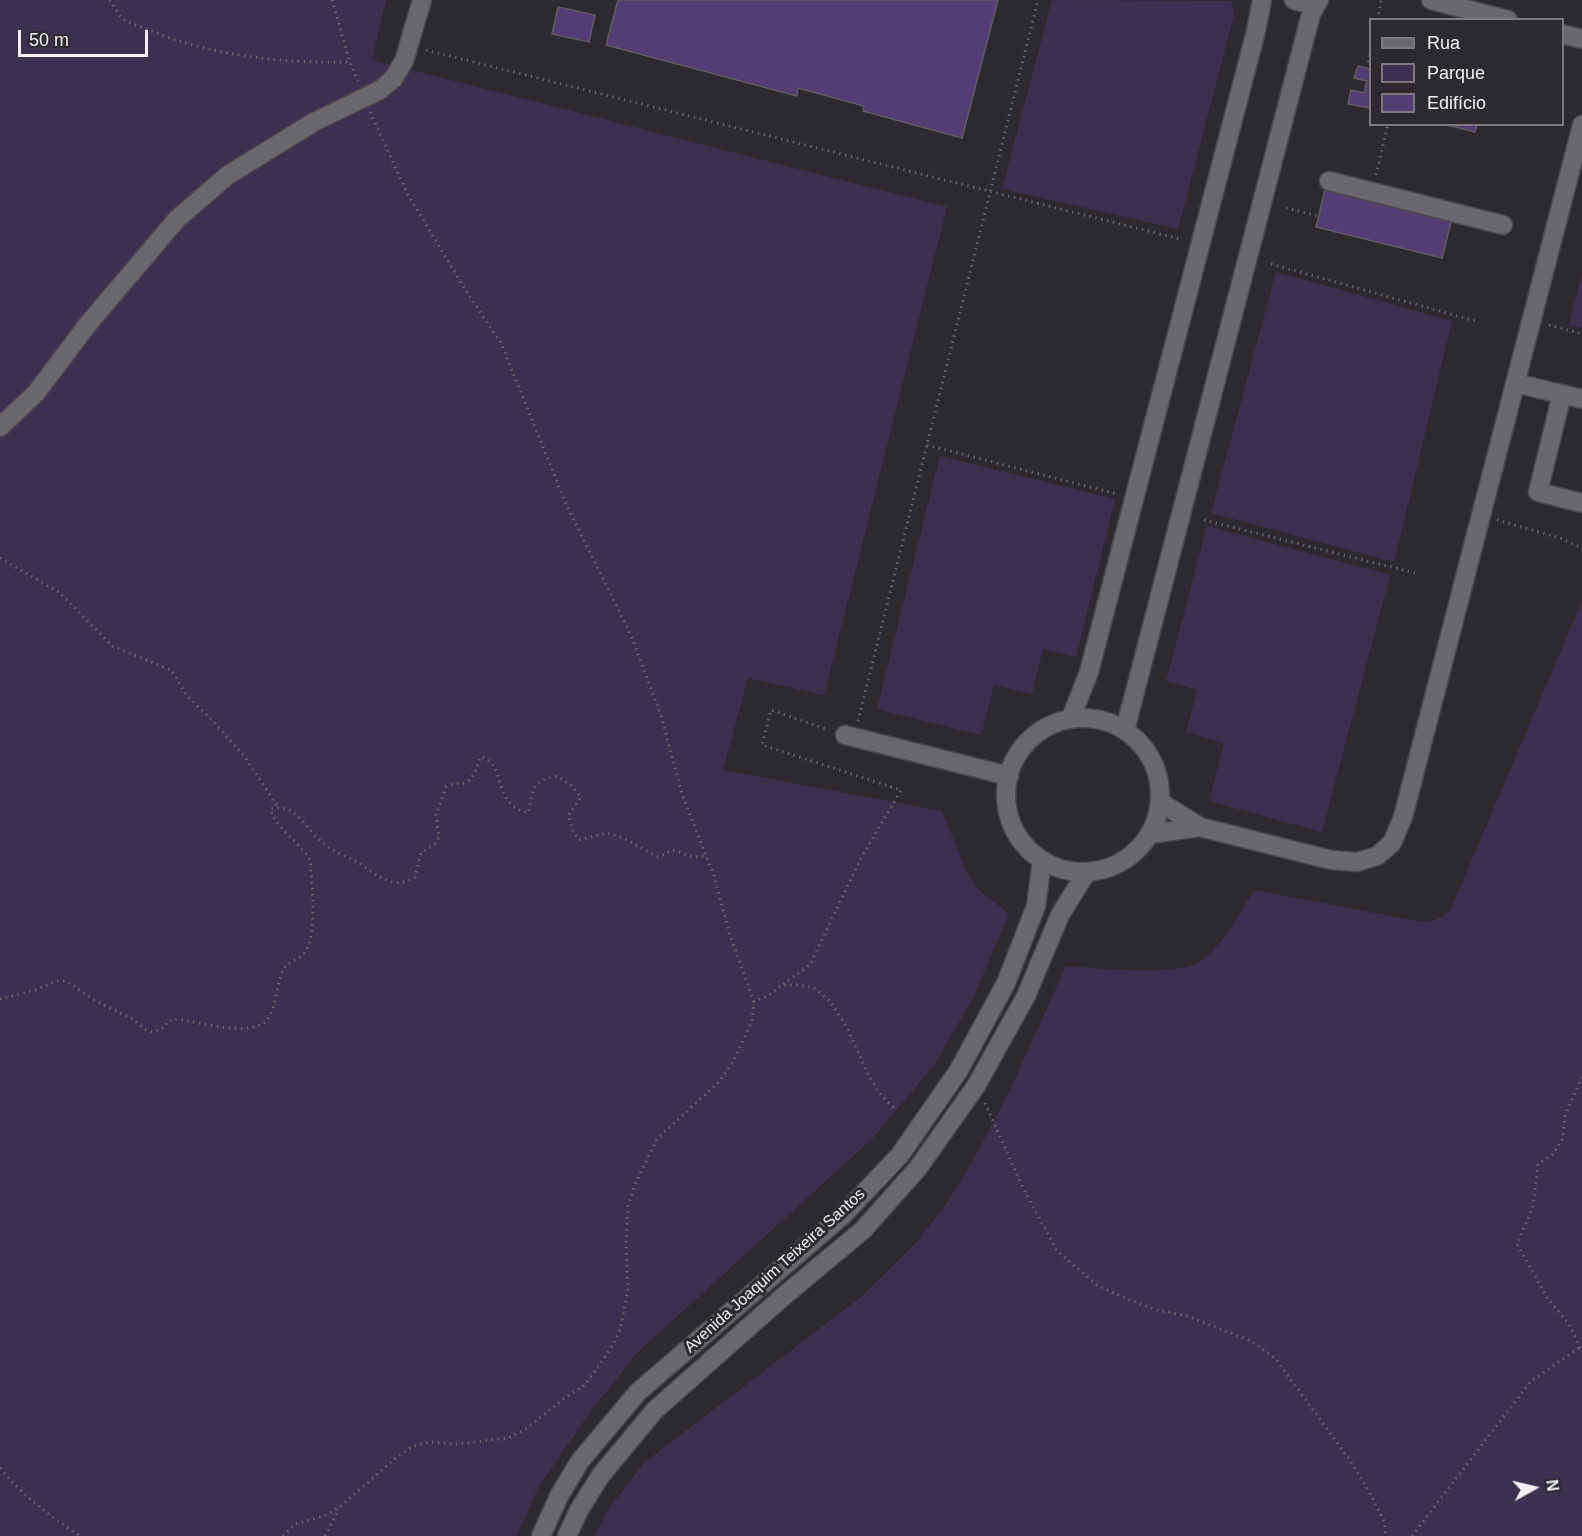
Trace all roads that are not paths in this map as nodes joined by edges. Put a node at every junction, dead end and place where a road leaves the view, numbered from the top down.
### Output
1 (422, 0) edge
2 (1262, 0) edge
3 (1294, 0) edge
4 (1318, 0) edge
5 (1431, 0) edge
6 (1500, 18) edge
7 (1564, 34) edge
8 (1582, 39) edge
9 (1582, 125) edge
10 (1329, 180) dead end
11 (1503, 225) dead end
12 (1515, 383) junction
13 (1562, 394) junction
14 (1582, 399) edge
15 (0, 427) edge
16 (1582, 503) edge
17 (1071, 718) junction
18 (1125, 730) junction
19 (850, 736) road end
20 (1009, 776) junction
21 (1160, 802) junction
22 (1200, 827) junction
23 (1150, 834) junction
24 (1042, 861) junction
25 (1086, 873) junction
26 (541, 1536) edge
27 (567, 1536) edge

1 - 15 street
2 - 17 street
3 - 4 street
4 - 18 street
5 - 6 street
7 - 8 street
9 - 12 street
10 - 11 street
12 - 13 street
12 - 22 street
13 - 14 street
13 - 16 street
17 - 18 street
17 - 20 street
18 - 21 street
19 - 20 street
20 - 24 street
21 - 22 street
21 - 23 street
22 - 23 street
23 - 25 street
24 - 25 street
24 - 26 street, Avenida Joaquim Teixeira Santos
25 - 27 street, Avenida Joaquim Teixeira Santos

